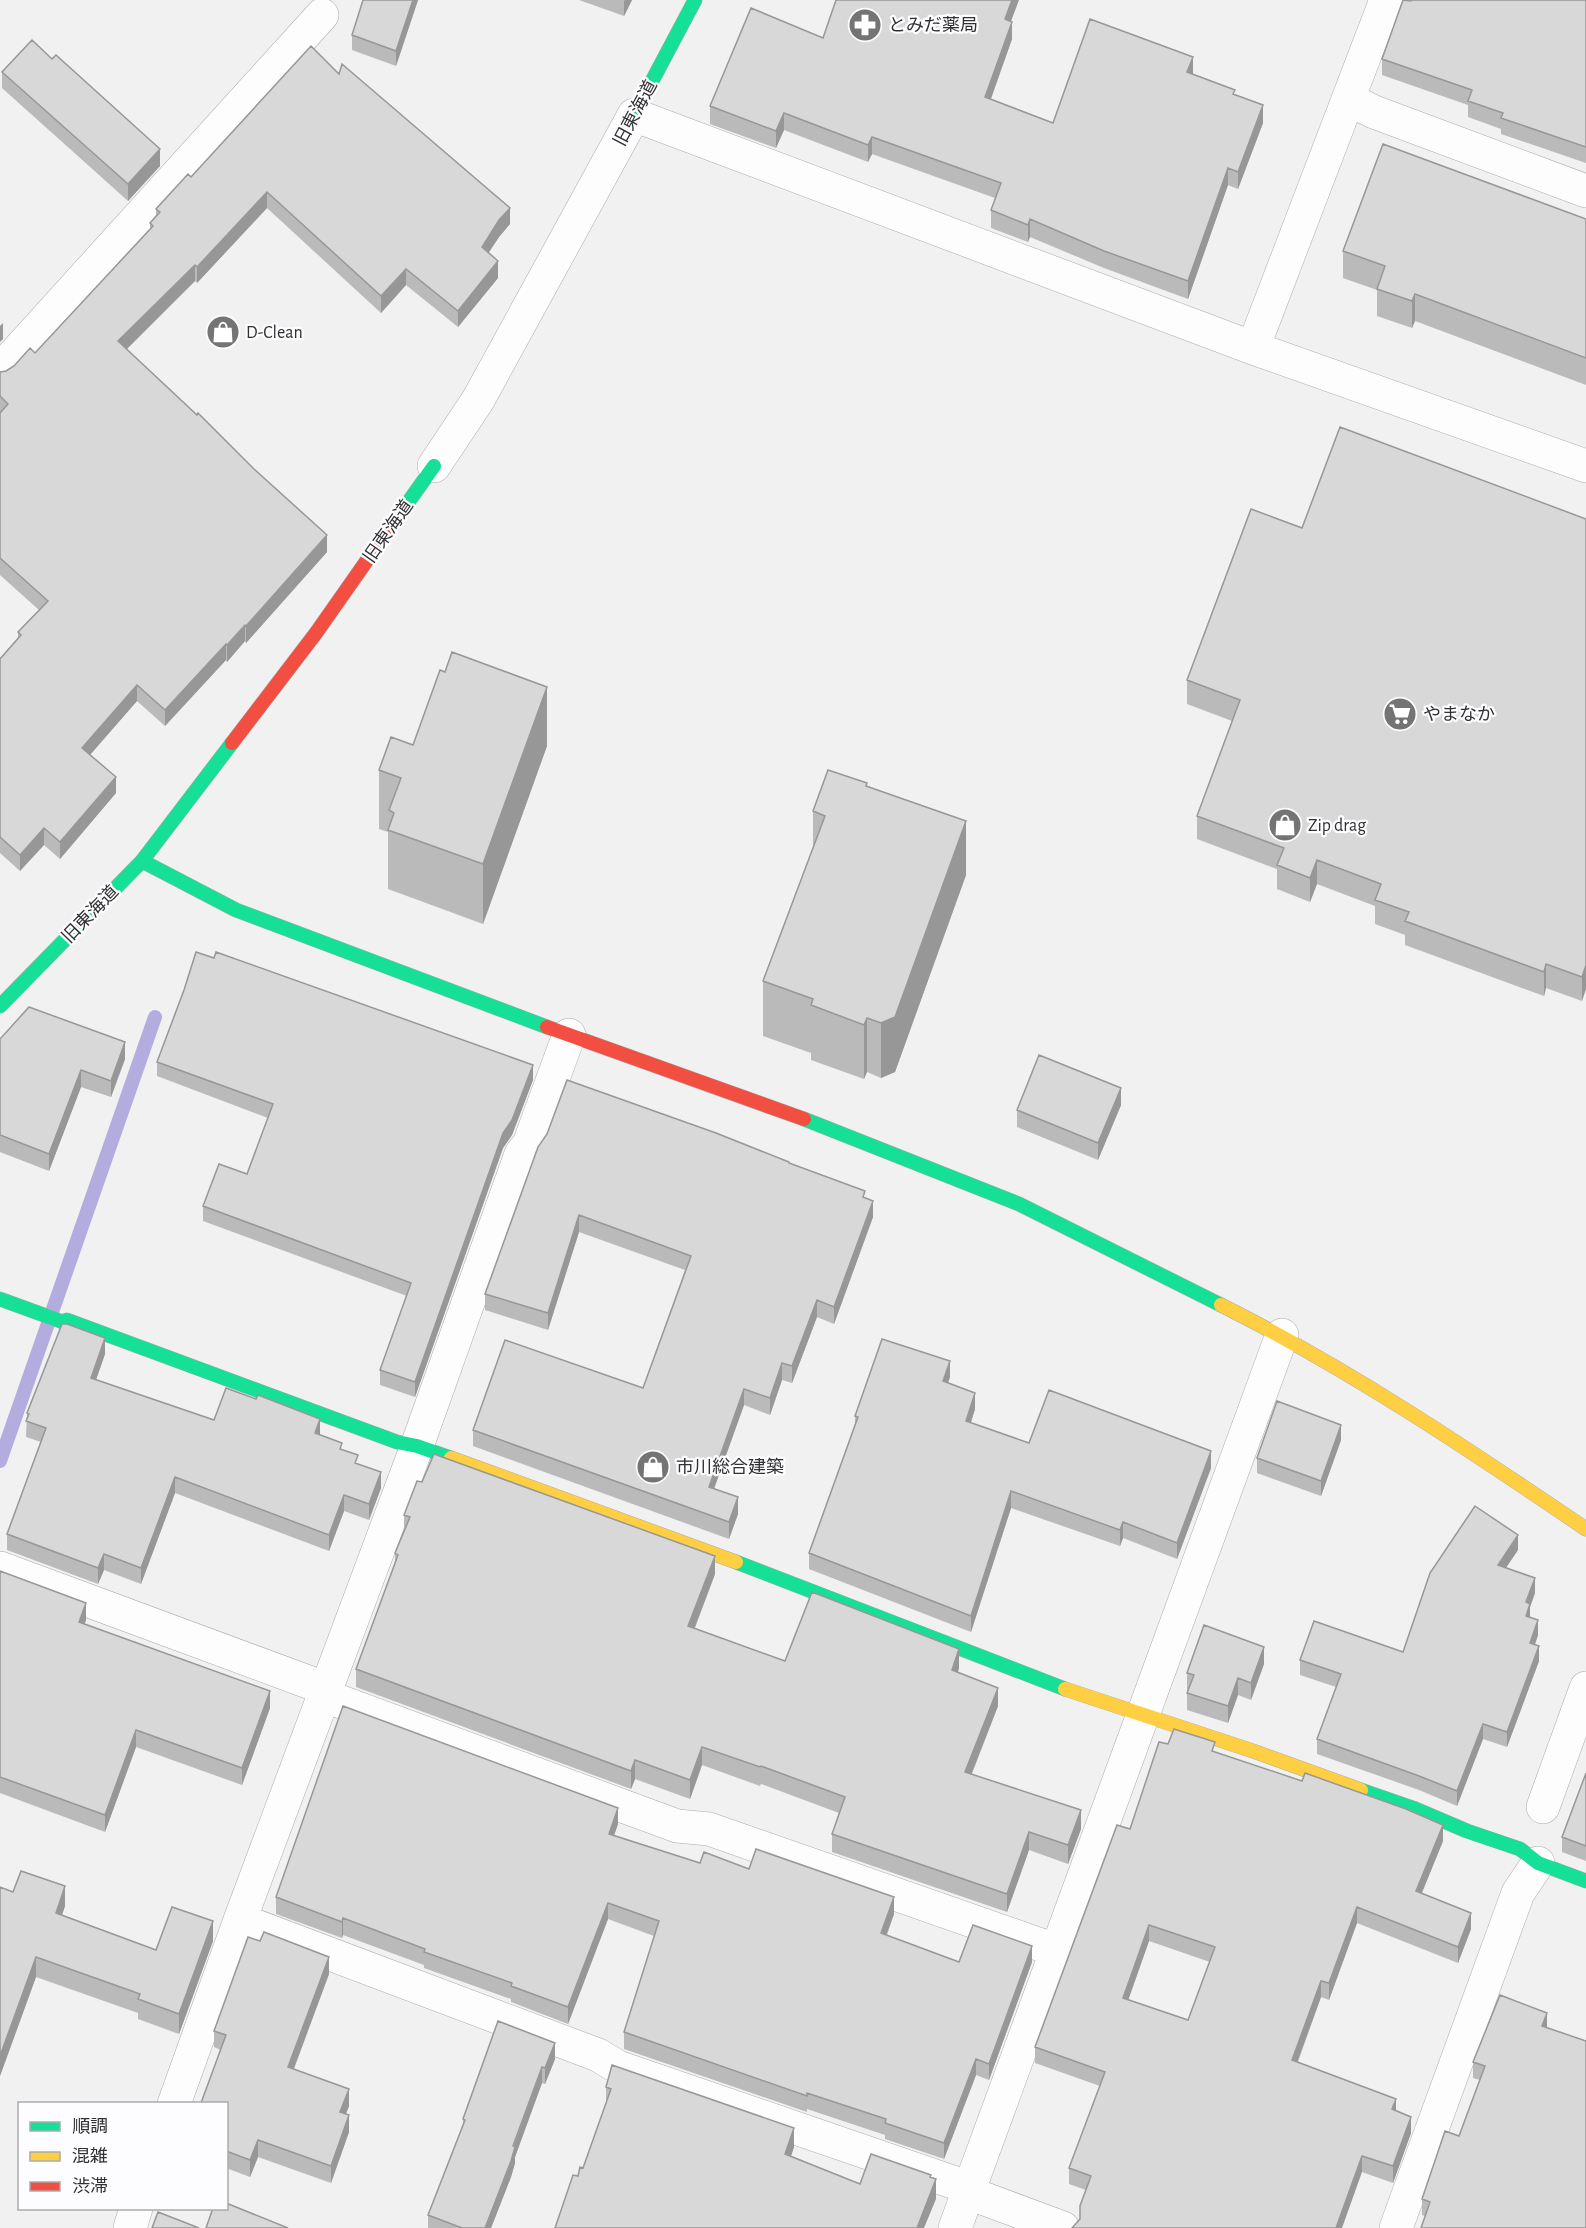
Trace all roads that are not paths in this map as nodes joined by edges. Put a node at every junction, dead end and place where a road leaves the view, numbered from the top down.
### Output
1 (695, 0) edge
2 (1386, 0) edge
3 (322, 15) dead end
4 (1348, 99) junction
5 (634, 115) junction
6 (1586, 190) edge
7 (1254, 348) junction
8 (0, 370) edge
9 (434, 466) joint
10 (1586, 466) edge
11 (142, 861) junction
12 (0, 1006) edge
13 (569, 1035) junction
14 (0, 1299) edge
15 (1282, 1335) junction
16 (417, 1446) junction
17 (1586, 1529) edge
18 (0, 1568) edge
19 (1586, 1688) edge
20 (326, 1693) junction
21 (1143, 1716) junction
22 (1543, 1807) dead end
23 (1538, 1863) junction
24 (1586, 1881) edge
25 (240, 1920) junction
26 (1058, 1951) junction
27 (174, 2102) edge
28 (970, 2191) junction
29 (135, 2210) edge
30 (130, 2228) edge
31 (955, 2228) edge
32 (1063, 2228) edge
33 (1396, 2228) edge

1 - 5 street, 旧東海道
2 - 4 street
3 - 8 street
4 - 6 street
4 - 7 street
5 - 7 street
5 - 9 street, 旧東海道
7 - 10 street
9 - 11 street, 旧東海道
11 - 12 street, 旧東海道
11 - 13 street
13 - 15 street
13 - 16 street
14 - 16 street
15 - 17 street
15 - 21 street
16 - 20 street
16 - 21 street
18 - 20 street
19 - 22 street
20 - 25 street
20 - 26 street
21 - 23 street
21 - 26 street
23 - 24 street
23 - 33 street
25 - 27 street
25 - 28 street
26 - 28 street
28 - 31 street
28 - 32 street
29 - 30 street

